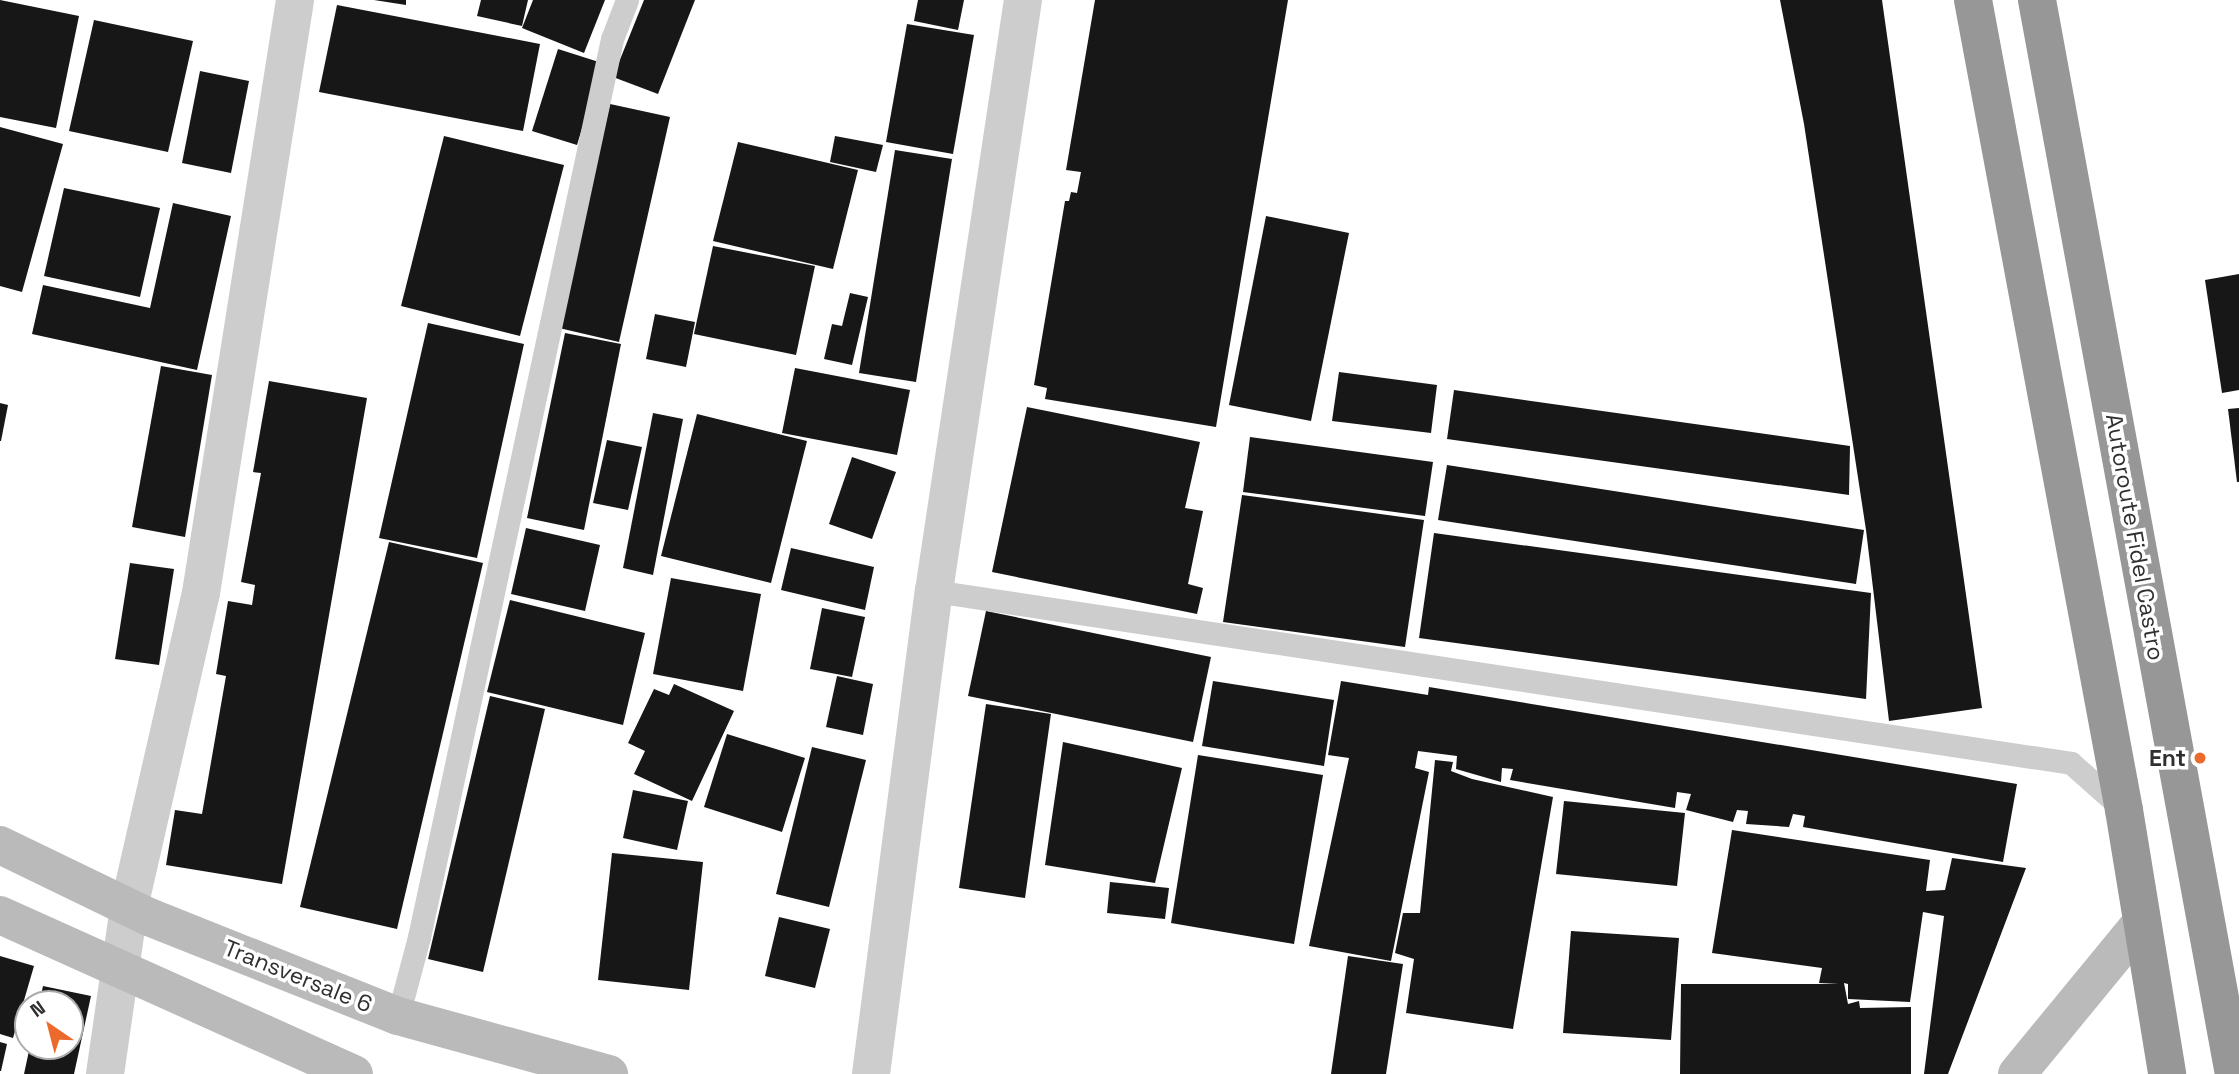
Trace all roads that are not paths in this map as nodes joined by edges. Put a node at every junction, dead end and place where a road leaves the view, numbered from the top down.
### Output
1 (295, 0) edge
2 (627, 0) edge
3 (1023, 0) edge
4 (1973, 0) edge
5 (2037, 0) edge
6 (934, 591) junction
7 (2124, 810) junction
8 (0, 845) edge
9 (129, 907) junction
10 (0, 915) edge
11 (2142, 922) junction
12 (119, 972) junction
13 (398, 1016) junction
14 (105, 1074) edge
15 (354, 1074) edge
16 (609, 1074) edge
17 (871, 1074) edge
18 (2017, 1074) edge
19 (2167, 1074) edge
20 (2234, 1074) edge

1 - 9 street
2 - 13 lane
3 - 6 street
4 - 7 highway
5 - 20 highway, Autoroute Fidel Castro
6 - 7 lane
6 - 17 street
7 - 11 highway
8 - 9 main road, Transversale 6
9 - 12 street
9 - 13 main road, Transversale 6
10 - 12 main road
11 - 18 main road
11 - 19 highway
12 - 14 street
12 - 15 main road
13 - 16 main road, Transversale 6

